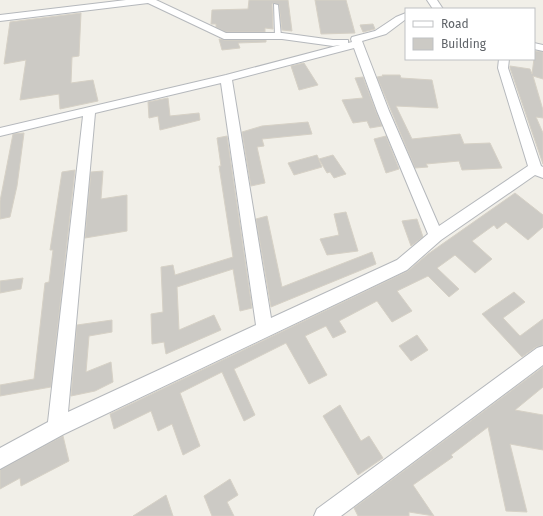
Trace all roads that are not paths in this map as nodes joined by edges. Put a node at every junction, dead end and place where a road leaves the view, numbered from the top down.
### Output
1 (276, 5) dead end
2 (405, 16) edge
3 (0, 18) edge
4 (278, 36) junction
5 (357, 41) junction
6 (504, 60) edge
7 (226, 78) junction
8 (88, 111) junction
9 (0, 132) edge
10 (539, 165) edge
11 (436, 236) junction
12 (264, 330) junction
13 (543, 354) edge
14 (57, 427) junction
15 (0, 459) edge
16 (324, 516) edge

1 - 4 lane
2 - 5 street
3 - 4 street
4 - 5 street
5 - 7 street
5 - 11 street
6 - 10 street
7 - 8 street
7 - 12 street
8 - 9 street
8 - 14 street
10 - 11 street
11 - 12 street
12 - 14 street
13 - 16 street
14 - 15 street

